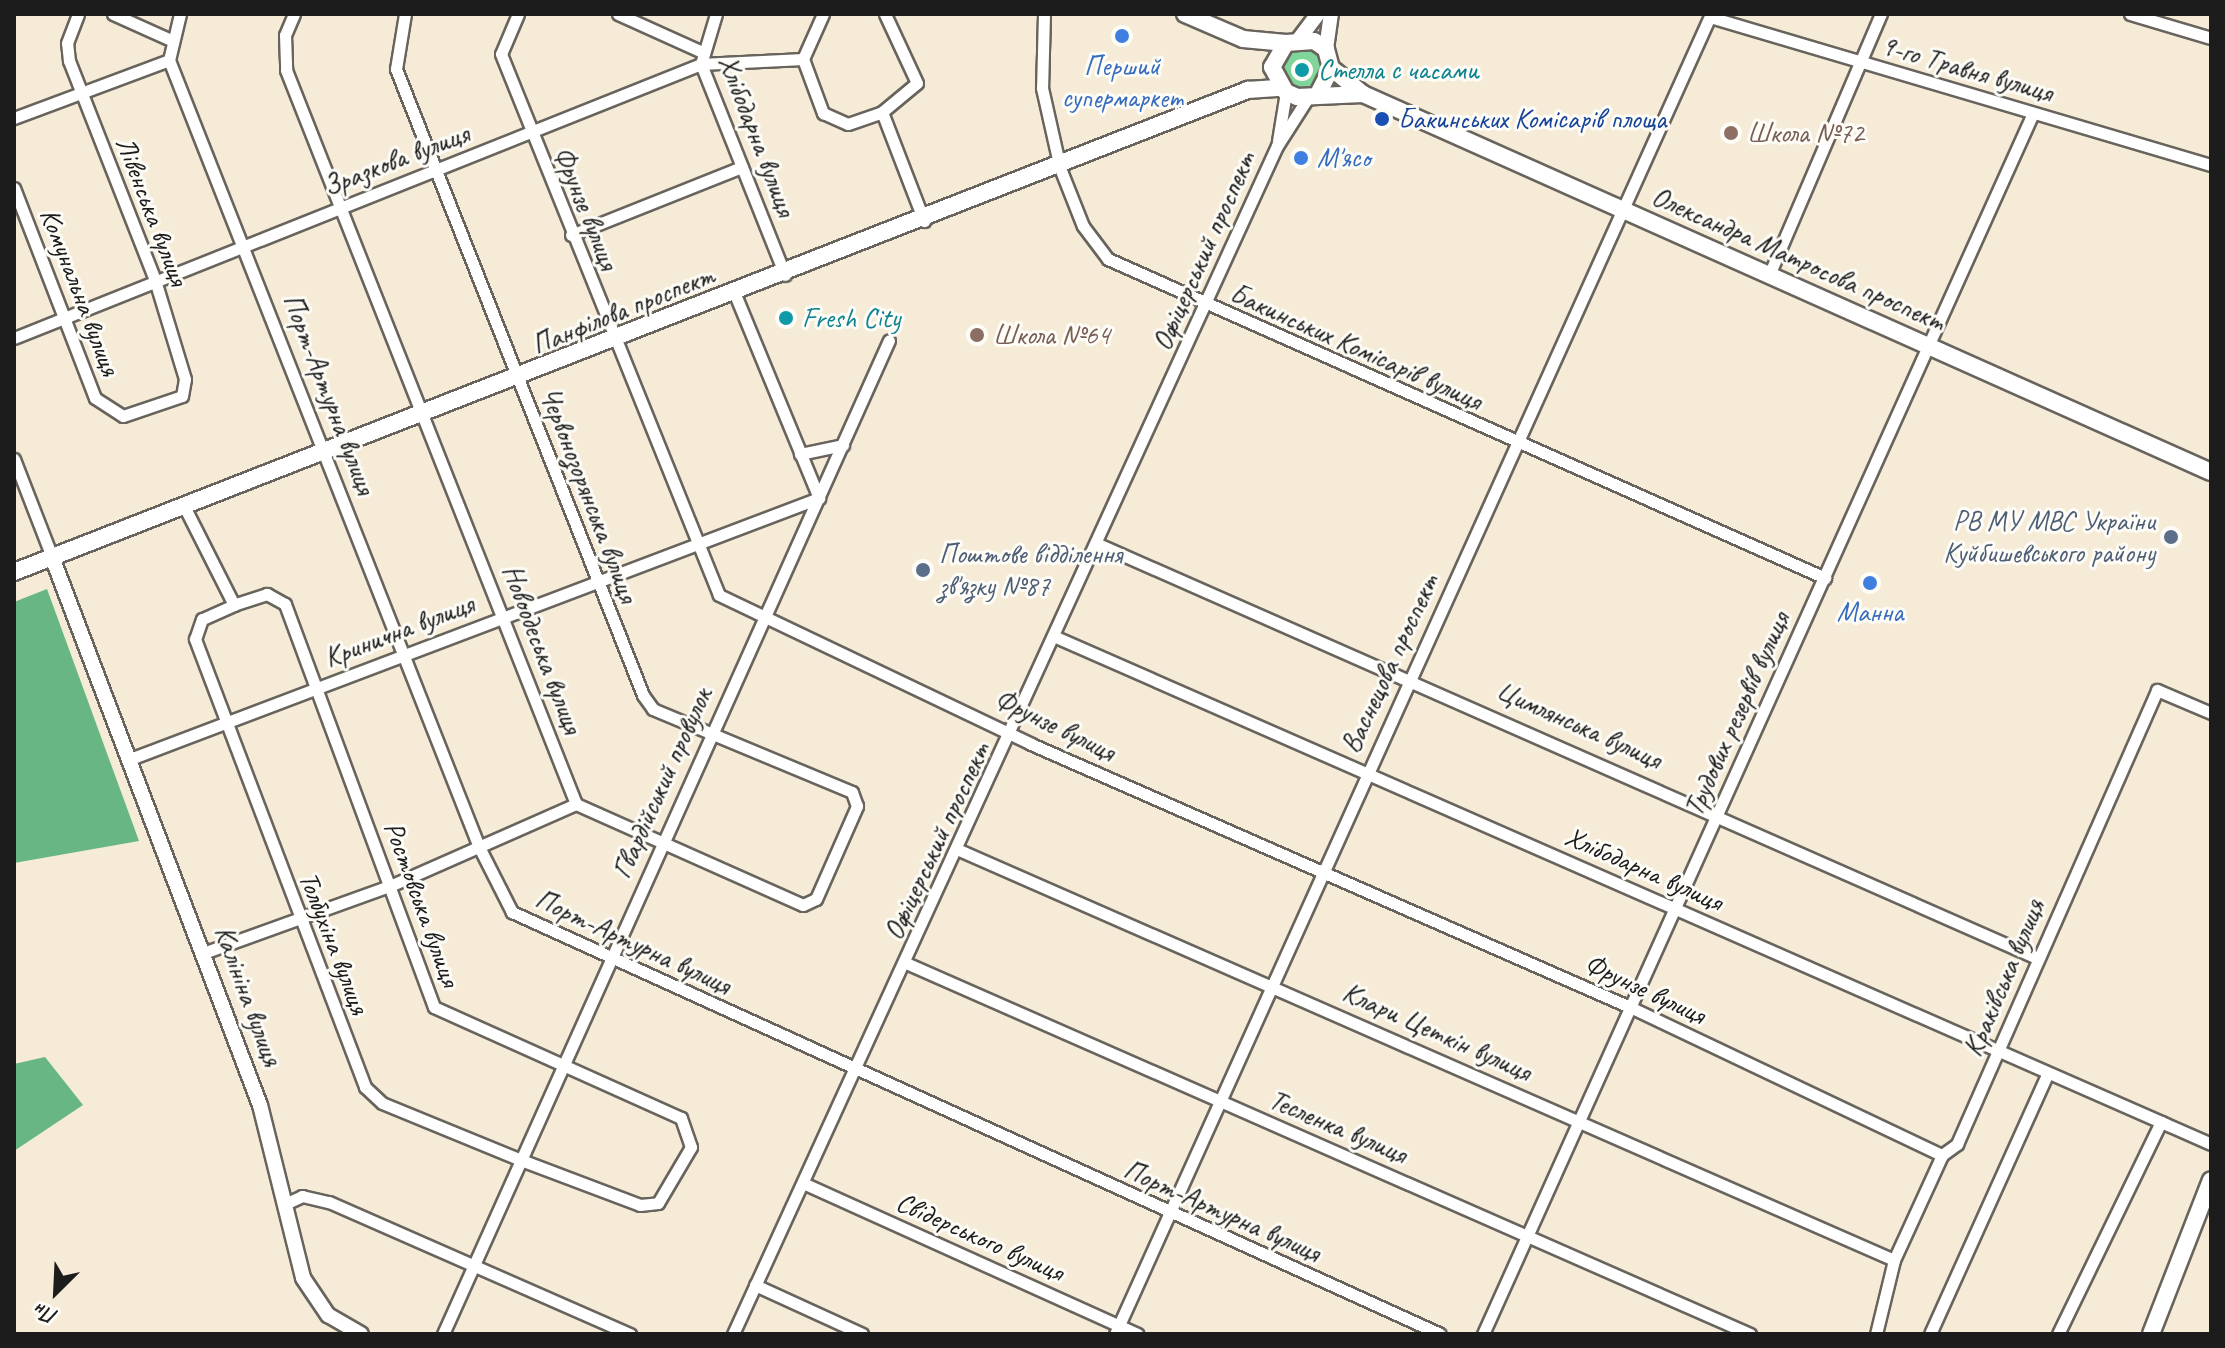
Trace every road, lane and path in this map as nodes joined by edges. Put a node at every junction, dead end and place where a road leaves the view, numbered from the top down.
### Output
1 (78, 14) edge
2 (113, 14) edge
3 (180, 14) edge
4 (294, 14) edge
5 (405, 14) edge
6 (518, 14) edge
7 (618, 14) edge
8 (716, 14) edge
9 (823, 14) edge
10 (885, 14) edge
11 (1044, 14) edge
12 (1318, 14) edge
13 (1331, 14) edge
14 (1881, 14) edge
15 (2130, 14) edge
16 (1191, 15) edge
17 (1711, 15) edge
18 (2211, 38) edge
19 (169, 39) junction
20 (1243, 39) junction
21 (1292, 41) junction
22 (1326, 49) junction
23 (700, 57) junction
24 (803, 59) junction
25 (169, 60) junction
26 (1861, 63) junction
27 (1272, 67) junction
28 (1331, 68) junction
29 (1248, 90) junction
30 (1283, 90) junction
31 (81, 93) junction
32 (1363, 94) junction
33 (1313, 95) junction
34 (882, 112) junction
35 (2033, 113) junction
36 (14, 118) edge
37 (530, 134) junction
38 (1277, 146) junction
39 (2211, 165) edge
40 (742, 167) junction
41 (1060, 168) junction
42 (436, 172) junction
43 (14, 188) edge
44 (341, 207) junction
45 (1623, 210) junction
46 (924, 221) junction
47 (571, 235) junction
48 (244, 242) junction
49 (785, 275) junction
50 (1769, 275) junction
51 (155, 280) junction
52 (735, 294) junction
53 (1206, 308) junction
54 (65, 316) junction
55 (14, 338) edge
56 (614, 340) junction
57 (889, 340) dead end
58 (1930, 347) junction
59 (518, 380) junction
60 (153, 411) joint
61 (423, 414) junction
62 (1517, 444) junction
63 (843, 445) junction
64 (325, 452) junction
65 (800, 454) junction
66 (14, 459) edge
67 (2211, 472) edge
68 (819, 498) junction
69 (184, 506) junction
70 (693, 540) junction
71 (1098, 544) junction
72 (52, 557) junction
73 (14, 572) edge
74 (1825, 578) junction
75 (596, 581) junction
76 (234, 605) junction
77 (506, 615) junction
78 (763, 617) junction
79 (1058, 638) junction
80 (406, 654) junction
81 (1412, 677) junction
82 (313, 689) junction
83 (2211, 713) edge
84 (224, 723) junction
85 (1015, 730) junction
86 (710, 732) junction
87 (130, 759) junction
88 (1367, 771) junction
89 (576, 804) junction
90 (1719, 813) junction
91 (662, 844) junction
92 (479, 847) junction
93 (959, 850) junction
94 (1323, 870) junction
95 (392, 885) junction
96 (1676, 910) junction
97 (299, 922) junction
98 (206, 952) junction
99 (2037, 958) junction
100 (610, 960) junction
101 (906, 963) junction
102 (1271, 983) junction
103 (1632, 1008) junction
104 (1999, 1052) junction
105 (565, 1063) junction
106 (855, 1069) junction
107 (2048, 1073) junction
108 (1220, 1102) junction
109 (2161, 1122) junction
110 (1580, 1124) junction
111 (2211, 1144) edge
112 (1942, 1155) junction
113 (521, 1160) junction
114 (678, 1173) joint
115 (2211, 1180) edge
116 (803, 1183) junction
117 (285, 1204) junction
118 (1167, 1214) junction
119 (1526, 1234) junction
120 (1894, 1260) junction
121 (475, 1265) junction
122 (755, 1285) junction
123 (1117, 1330) edge
124 (361, 1334) edge
125 (443, 1334) edge
126 (630, 1334) edge
127 (733, 1334) edge
128 (862, 1334) edge
129 (1138, 1334) edge
130 (1440, 1334) edge
131 (1483, 1334) edge
132 (1750, 1334) edge
133 (1876, 1334) edge
134 (1930, 1334) edge
135 (2058, 1334) edge
136 (2151, 1334) edge

1 - 31 street, Лівенська вулиця
2 - 19 street
3 - 19 street, Порт-Артурна вулиця
4 - 44 street, Новоодеська вулиця
5 - 42 street, Червонозорянська вулиця
6 - 37 street, Фрунзе вулиця
7 - 23 street
8 - 23 street, Хлібодарна вулиця
9 - 24 street
10 - 34 street
11 - 41 street, Бакинських Комісарів вулиця
12 - 21 street
13 - 22 street
14 - 26 street
15 - 18 street
16 - 20 main road
17 - 26 street, 9-го Травня вулиця
17 - 45 street, Васнецова проспект
19 - 25 street, Порт-Артурна вулиця
20 - 21 main road
20 - 27 main road
21 - 22 main road
21 - 27 main road
22 - 28 main road
23 - 24 street, Зразкова вулиця
23 - 37 street, Зразкова вулиця
23 - 40 street, Хлібодарна вулиця
24 - 34 street
25 - 31 street
25 - 48 street, Порт-Артурна вулиця
26 - 35 street, 9-го Травня вулиця
26 - 50 street
27 - 29 main road, Панфілова проспект
27 - 30 main road
28 - 32 main road
28 - 33 main road
29 - 30 main road, Панфілова проспект
29 - 41 main road, Панфілова проспект
30 - 33 main road
30 - 38 street
31 - 36 street
31 - 51 street, Лівенська вулиця
32 - 33 main road
32 - 45 main road, Олександра Матросова проспект
33 - 38 street
34 - 46 street
35 - 39 street, 9-го Травня вулиця
35 - 58 street, Трудових резервів вулиця
37 - 42 street, Зразкова вулиця
37 - 47 street, Фрунзе вулиця
38 - 53 street, Офіцерський проспект
40 - 47 street
40 - 49 street, Хлібодарна вулиця
41 - 46 main road, Панфілова проспект
41 - 53 street, Бакинських Комісарів вулиця
42 - 44 street, Зразкова вулиця
42 - 59 street, Червонозорянська вулиця
43 - 54 street, Комунальна вулиця
44 - 48 street, Зразкова вулиця
44 - 61 street, Новоодеська вулиця
45 - 50 main road, Олександра Матросова проспект
45 - 62 street, Васнецова проспект
46 - 49 main road, Панфілова проспект
47 - 56 street, Фрунзе вулиця
48 - 51 street, Зразкова вулиця
48 - 64 street, Порт-Артурна вулиця
49 - 52 main road, Панфілова проспект
50 - 58 main road, Олександра Матросова проспект
51 - 54 street, Зразкова вулиця
51 - 60 street, Лівенська вулиця
52 - 56 main road, Панфілова проспект
52 - 65 street
53 - 62 street, Бакинських Комісарів вулиця
53 - 71 street, Офіцерський проспект
54 - 55 street, Зразкова вулиця
54 - 60 street, Комунальна вулиця
56 - 59 main road, Панфілова проспект
56 - 70 street, Фрунзе вулиця
57 - 63 street, Гвардійський провулок
58 - 67 main road, Олександра Матросова проспект
58 - 74 street, Трудових резервів вулиця
59 - 61 main road, Панфілова проспект
59 - 75 street, Червонозорянська вулиця
61 - 64 main road, Панфілова проспект
61 - 77 street, Новоодеська вулиця
62 - 74 street, Бакинських Комісарів вулиця
62 - 81 street, Васнецова проспект
63 - 65 street
63 - 68 street, Гвардійський провулок
64 - 69 main road, Панфілова проспект
64 - 80 street, Порт-Артурна вулиця
65 - 68 street
66 - 72 street, Калініна вулиця
68 - 70 street, Кринична вулиця
68 - 78 street, Гвардійський провулок
69 - 72 main road, Панфілова проспект
69 - 76 street
70 - 75 street, Кринична вулиця
70 - 78 street, Фрунзе вулиця
71 - 79 street, Офіцерський проспект
71 - 81 street, Цимлянська вулиця
72 - 73 main road, Панфілова проспект
72 - 87 street, Калініна вулиця
74 - 90 street, Трудових резервів вулиця
75 - 77 street, Кринична вулиця
75 - 86 street, Червонозорянська вулиця
76 - 82 street, Ростовська вулиця
76 - 84 street, Толбухіна вулиця
77 - 80 street, Кринична вулиця
77 - 89 street, Новоодеська вулиця
78 - 85 street, Фрунзе вулиця
78 - 86 street, Гвардійський провулок
79 - 85 street, Офіцерський проспект
79 - 88 street, Хлібодарна вулиця
80 - 82 street, Кринична вулиця
80 - 92 street, Порт-Артурна вулиця
81 - 88 street, Васнецова проспект
81 - 90 street, Цимлянська вулиця
82 - 84 street, Кринична вулиця
82 - 95 street, Ростовська вулиця
83 - 99 street, Краківська вулиця
84 - 87 street, Кринична вулиця
84 - 97 street, Толбухіна вулиця
85 - 93 street, Офіцерський проспект
85 - 94 street, Фрунзе вулиця
86 - 91 street, Гвардійський провулок
86 - 91 street
87 - 98 street, Калініна вулиця
88 - 94 street, Васнецова проспект
88 - 96 street, Хлібодарна вулиця
89 - 91 street
89 - 92 street
90 - 96 street, Трудових резервів вулиця
90 - 99 street, Цимлянська вулиця
91 - 100 street, Гвардійський провулок
92 - 95 street
92 - 100 street, Порт-Артурна вулиця
93 - 101 street, Офіцерський проспект
93 - 102 street, Клари Цеткін вулиця
94 - 102 street, Васнецова проспект
94 - 103 street, Фрунзе вулиця
95 - 97 street
95 - 105 street, Ростовська вулиця
96 - 103 street, Трудових резервів вулиця
96 - 104 street, Хлібодарна вулиця
97 - 98 street
97 - 113 street, Толбухіна вулиця
98 - 117 street, Калініна вулиця
99 - 104 street, Краківська вулиця
100 - 105 street, Гвардійський провулок
100 - 106 street, Порт-Артурна вулиця
101 - 106 street, Офіцерський проспект
101 - 108 street, Тесленка вулиця
102 - 108 street, Васнецова проспект
102 - 110 street, Клари Цеткін вулиця
103 - 110 street, Трудових резервів вулиця
103 - 112 street, Фрунзе вулиця
104 - 107 street, Хлібодарна вулиця
104 - 112 street, Краківська вулиця
105 - 113 street, Гвардійський провулок
105 - 114 street, Ростовська вулиця
106 - 116 street, Офіцерський проспект
106 - 118 street, Порт-Артурна вулиця
107 - 109 street, Хлібодарна вулиця
107 - 134 street
108 - 118 street, Васнецова проспект
108 - 119 street, Тесленка вулиця
109 - 111 street, Хлібодарна вулиця
109 - 135 street
110 - 119 street, Трудових резервів вулиця
110 - 120 street, Клари Цеткін вулиця
112 - 120 street, Краківська вулиця
113 - 114 street, Толбухіна вулиця
113 - 121 street, Гвардійський провулок
115 - 136 main road
116 - 122 street, Офіцерський проспект
116 - 123 street, Свідерського вулиця
117 - 121 street
117 - 124 street, Калініна вулиця
118 - 123 street, Васнецова проспект
118 - 130 street, Порт-Артурна вулиця
119 - 131 street, Трудових резервів вулиця
119 - 132 street, Тесленка вулиця
120 - 133 street, Краківська вулиця
121 - 125 street, Гвардійський провулок
121 - 126 street
122 - 127 street, Офіцерський проспект
122 - 128 street
123 - 129 street, Свідерського вулиця

